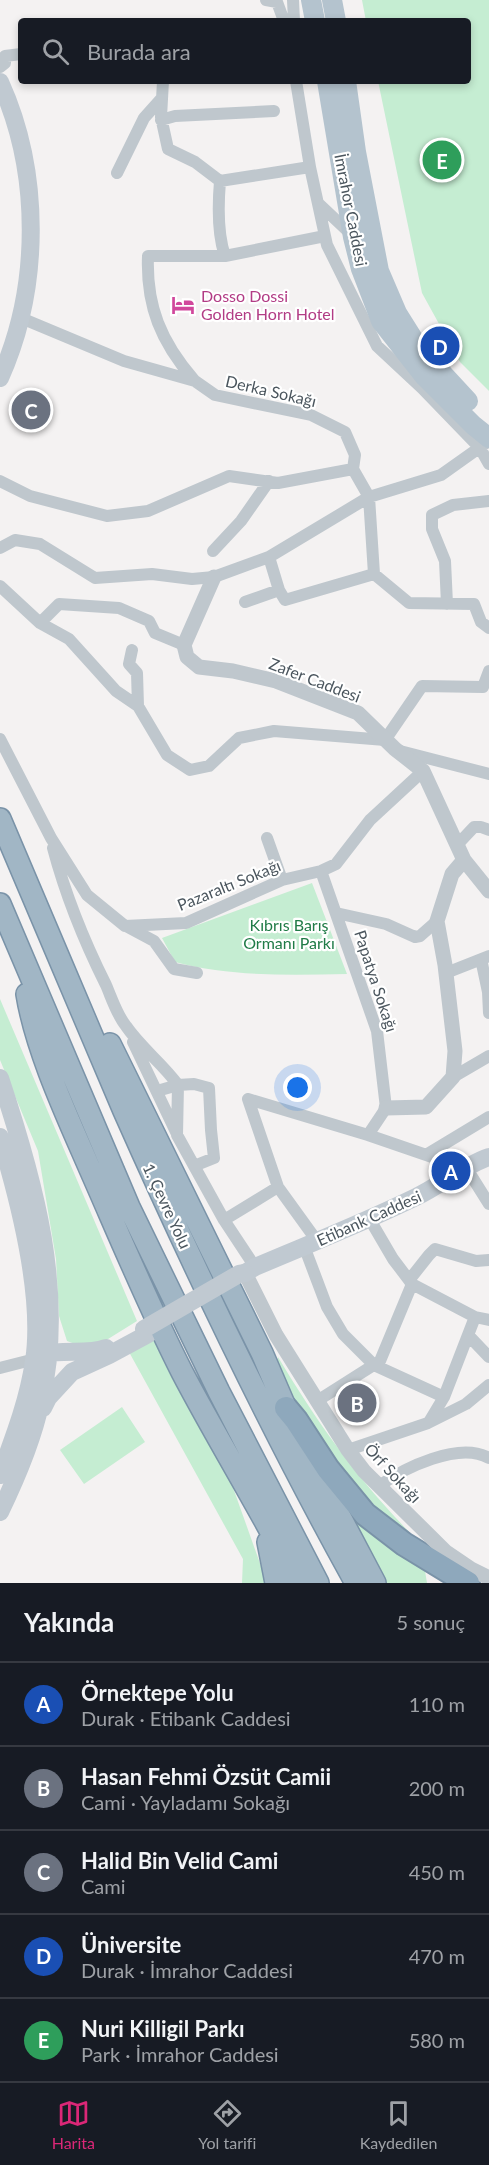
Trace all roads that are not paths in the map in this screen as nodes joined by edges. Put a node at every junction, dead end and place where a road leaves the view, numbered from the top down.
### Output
1 (266, 0) edge
2 (293, 0) edge
3 (311, 0) edge
4 (332, 0) edge
5 (283, 18) edge
6 (294, 18) edge
7 (314, 18) edge
8 (335, 18) edge
9 (18, 55) edge
10 (2, 58) edge
11 (0, 82) edge
12 (163, 84) edge
13 (296, 84) edge
14 (328, 84) edge
15 (346, 84) edge
16 (161, 99) junction
17 (0, 111) edge
18 (274, 111) dead end
19 (161, 120) junction
20 (310, 167) junction
21 (117, 173) dead end
22 (220, 182) junction
23 (318, 203) junction
24 (29, 211) junction
25 (325, 236) junction
26 (353, 237) junction
27 (225, 256) junction
28 (382, 300) junction
29 (21, 318) junction
30 (0, 378) edge
31 (195, 381) junction
32 (489, 422) edge
33 (486, 442) edge
34 (489, 464) edge
35 (353, 469) junction
36 (0, 481) edge
37 (269, 482) junction
38 (369, 497) junction
39 (489, 501) edge
40 (0, 548) edge
41 (213, 550) dead end
42 (269, 557) junction
43 (374, 574) junction
44 (214, 577) junction
45 (0, 586) edge
46 (279, 590) junction
47 (245, 602) dead end
48 (447, 604) junction
49 (40, 623) junction
50 (489, 628) edge
51 (184, 645) junction
52 (132, 650) dead end
53 (489, 671) edge
54 (138, 706) junction
55 (0, 739) edge
56 (390, 744) junction
57 (423, 771) junction
58 (489, 774) edge
59 (0, 819) edge
60 (489, 830) edge
61 (51, 838) junction
62 (267, 838) dead end
63 (456, 845) junction
64 (464, 860) junction
65 (321, 871) junction
66 (282, 880) junction
67 (489, 891) edge
68 (87, 895) junction
69 (1, 906) edge
70 (72, 910) junction
71 (336, 913) junction
72 (437, 921) junction
73 (44, 922) junction
74 (125, 926) junction
75 (485, 958) edge
76 (24, 963) junction
77 (197, 973) dead end
78 (446, 973) junction
79 (488, 991) edge
80 (489, 1013) edge
81 (125, 1025) junction
82 (489, 1056) edge
83 (166, 1068) junction
84 (453, 1077) junction
85 (0, 1078) edge
86 (178, 1084) junction
87 (155, 1087) junction
88 (386, 1108) junction
89 (489, 1117) edge
90 (177, 1135) junction
91 (368, 1135) junction
92 (0, 1137) edge
93 (426, 1155) junction
94 (480, 1163) edge
95 (194, 1166) junction
96 (278, 1187) junction
97 (489, 1204) edge
98 (369, 1218) junction
99 (224, 1220) junction
100 (310, 1244) junction
101 (489, 1260) edge
102 (250, 1270) junction
103 (411, 1282) junction
104 (475, 1317) junction
105 (489, 1320) edge
106 (50, 1331) junction
107 (146, 1331) junction
108 (468, 1335) junction
109 (70, 1352) junction
110 (489, 1357) edge
111 (43, 1359) junction
112 (374, 1365) junction
113 (0, 1368) edge
114 (72, 1372) junction
115 (489, 1385) edge
116 (444, 1396) junction
117 (317, 1401) junction
118 (286, 1408) junction
119 (428, 1423) junction
120 (35, 1426) junction
121 (348, 1450) junction
122 (487, 1452) edge
123 (238, 1473) junction
124 (0, 1475) edge
125 (379, 1486) junction
126 (0, 1512) edge
127 (489, 1578) edge
128 (276, 1583) edge
129 (298, 1583) edge
130 (318, 1583) edge
131 (356, 1583) edge
132 (375, 1583) edge
133 (468, 1583) edge

1 - 5 street
2 - 6 street
3 - 7 main road
4 - 8 main road
9 - 10 street
11 - 24 main road
12 - 16 street
13 - 20 street
14 - 26 main road, İmrahor Caddesi
15 - 28 main road, İmrahor Caddesi
16 - 19 street
16 - 21 street
17 - 24 main road
18 - 19 street
19 - 22 street
20 - 22 street
20 - 23 street
22 - 27 street
23 - 25 street
23 - 26 street
24 - 29 main road
25 - 27 street
25 - 33 street
26 - 28 main road, İmrahor Caddesi
27 - 31 street
28 - 32 main road, İmrahor Caddesi
28 - 33 main road, İmrahor Caddesi
29 - 30 main road
29 - 31 street, Derka Sokağı
31 - 35 street, Derka Sokağı
33 - 34 street
33 - 38 street
35 - 37 street
35 - 38 street, Derka Sokağı
36 - 37 street
37 - 41 street
38 - 42 street
38 - 43 street
39 - 48 street
40 - 44 street
42 - 44 street
42 - 46 street
43 - 46 street
43 - 48 street
44 - 51 street
45 - 49 street
46 - 47 street
48 - 50 street
49 - 51 street
49 - 54 street
51 - 56 street, Zafer Caddesi
52 - 54 street
53 - 56 street
54 - 56 street
55 - 61 street
56 - 57 street, Zafer Caddesi
56 - 58 street
57 - 63 street, Zafer Caddesi
57 - 65 street, Pazaraltı Sokağı
59 - 73 highway, 1. Çevre Yolu
60 - 63 street
61 - 68 street
61 - 70 street
62 - 66 street
63 - 64 street, Zafer Caddesi
64 - 67 street, Zafer Caddesi
64 - 72 street
65 - 66 street, Pazaraltı Sokağı
65 - 71 street, Papatya Sokağı
66 - 74 street, Pazaraltı Sokağı
68 - 70 street
68 - 74 street
69 - 76 highway, 1. Çevre Yolu
70 - 81 street
71 - 72 street
71 - 88 street, Papatya Sokağı
72 - 78 street
73 - 118 highway
73 - 131 highway, 1. Çevre Yolu
74 - 77 street
75 - 78 street
75 - 79 street
76 - 123 highway
76 - 130 highway, 1. Çevre Yolu
78 - 84 street
79 - 80 street
81 - 83 street
81 - 87 street
82 - 84 street
83 - 86 street
83 - 87 street
84 - 88 street
85 - 106 main road
86 - 87 street
86 - 90 street
86 - 95 street
87 - 90 street
88 - 91 street
89 - 93 street
90 - 95 street
91 - 93 street
91 - 96 street
92 - 111 main road
93 - 94 street
94 - 97 street
94 - 98 main road, Etibank Caddesi
95 - 99 street
96 - 99 street
96 - 100 street
98 - 100 main road, Etibank Caddesi
98 - 103 street
99 - 102 street
100 - 102 main road, Etibank Caddesi
100 - 112 street
101 - 103 street
102 - 107 main road, Etibank Caddesi
102 - 117 street, Örf Sokağı
103 - 104 street
103 - 112 street
104 - 105 street
104 - 108 street
106 - 109 main road
106 - 111 main road
107 - 109 main road, Etibank Caddesi
107 - 114 main road, Etibank Caddesi
108 - 110 street
108 - 116 street
109 - 111 main road, Etibank Caddesi
111 - 113 street
111 - 114 main road
111 - 120 main road
111 - 124 main road
112 - 116 street
112 - 117 street
114 - 120 main road
115 - 119 street
116 - 119 street
117 - 121 street, Örf Sokağı
118 - 132 highway
118 - 133 highway
119 - 121 street
120 - 126 main road
121 - 125 street, Örf Sokağı
122 - 125 street
123 - 128 highway
123 - 129 highway
125 - 127 street, Örf Sokağı

